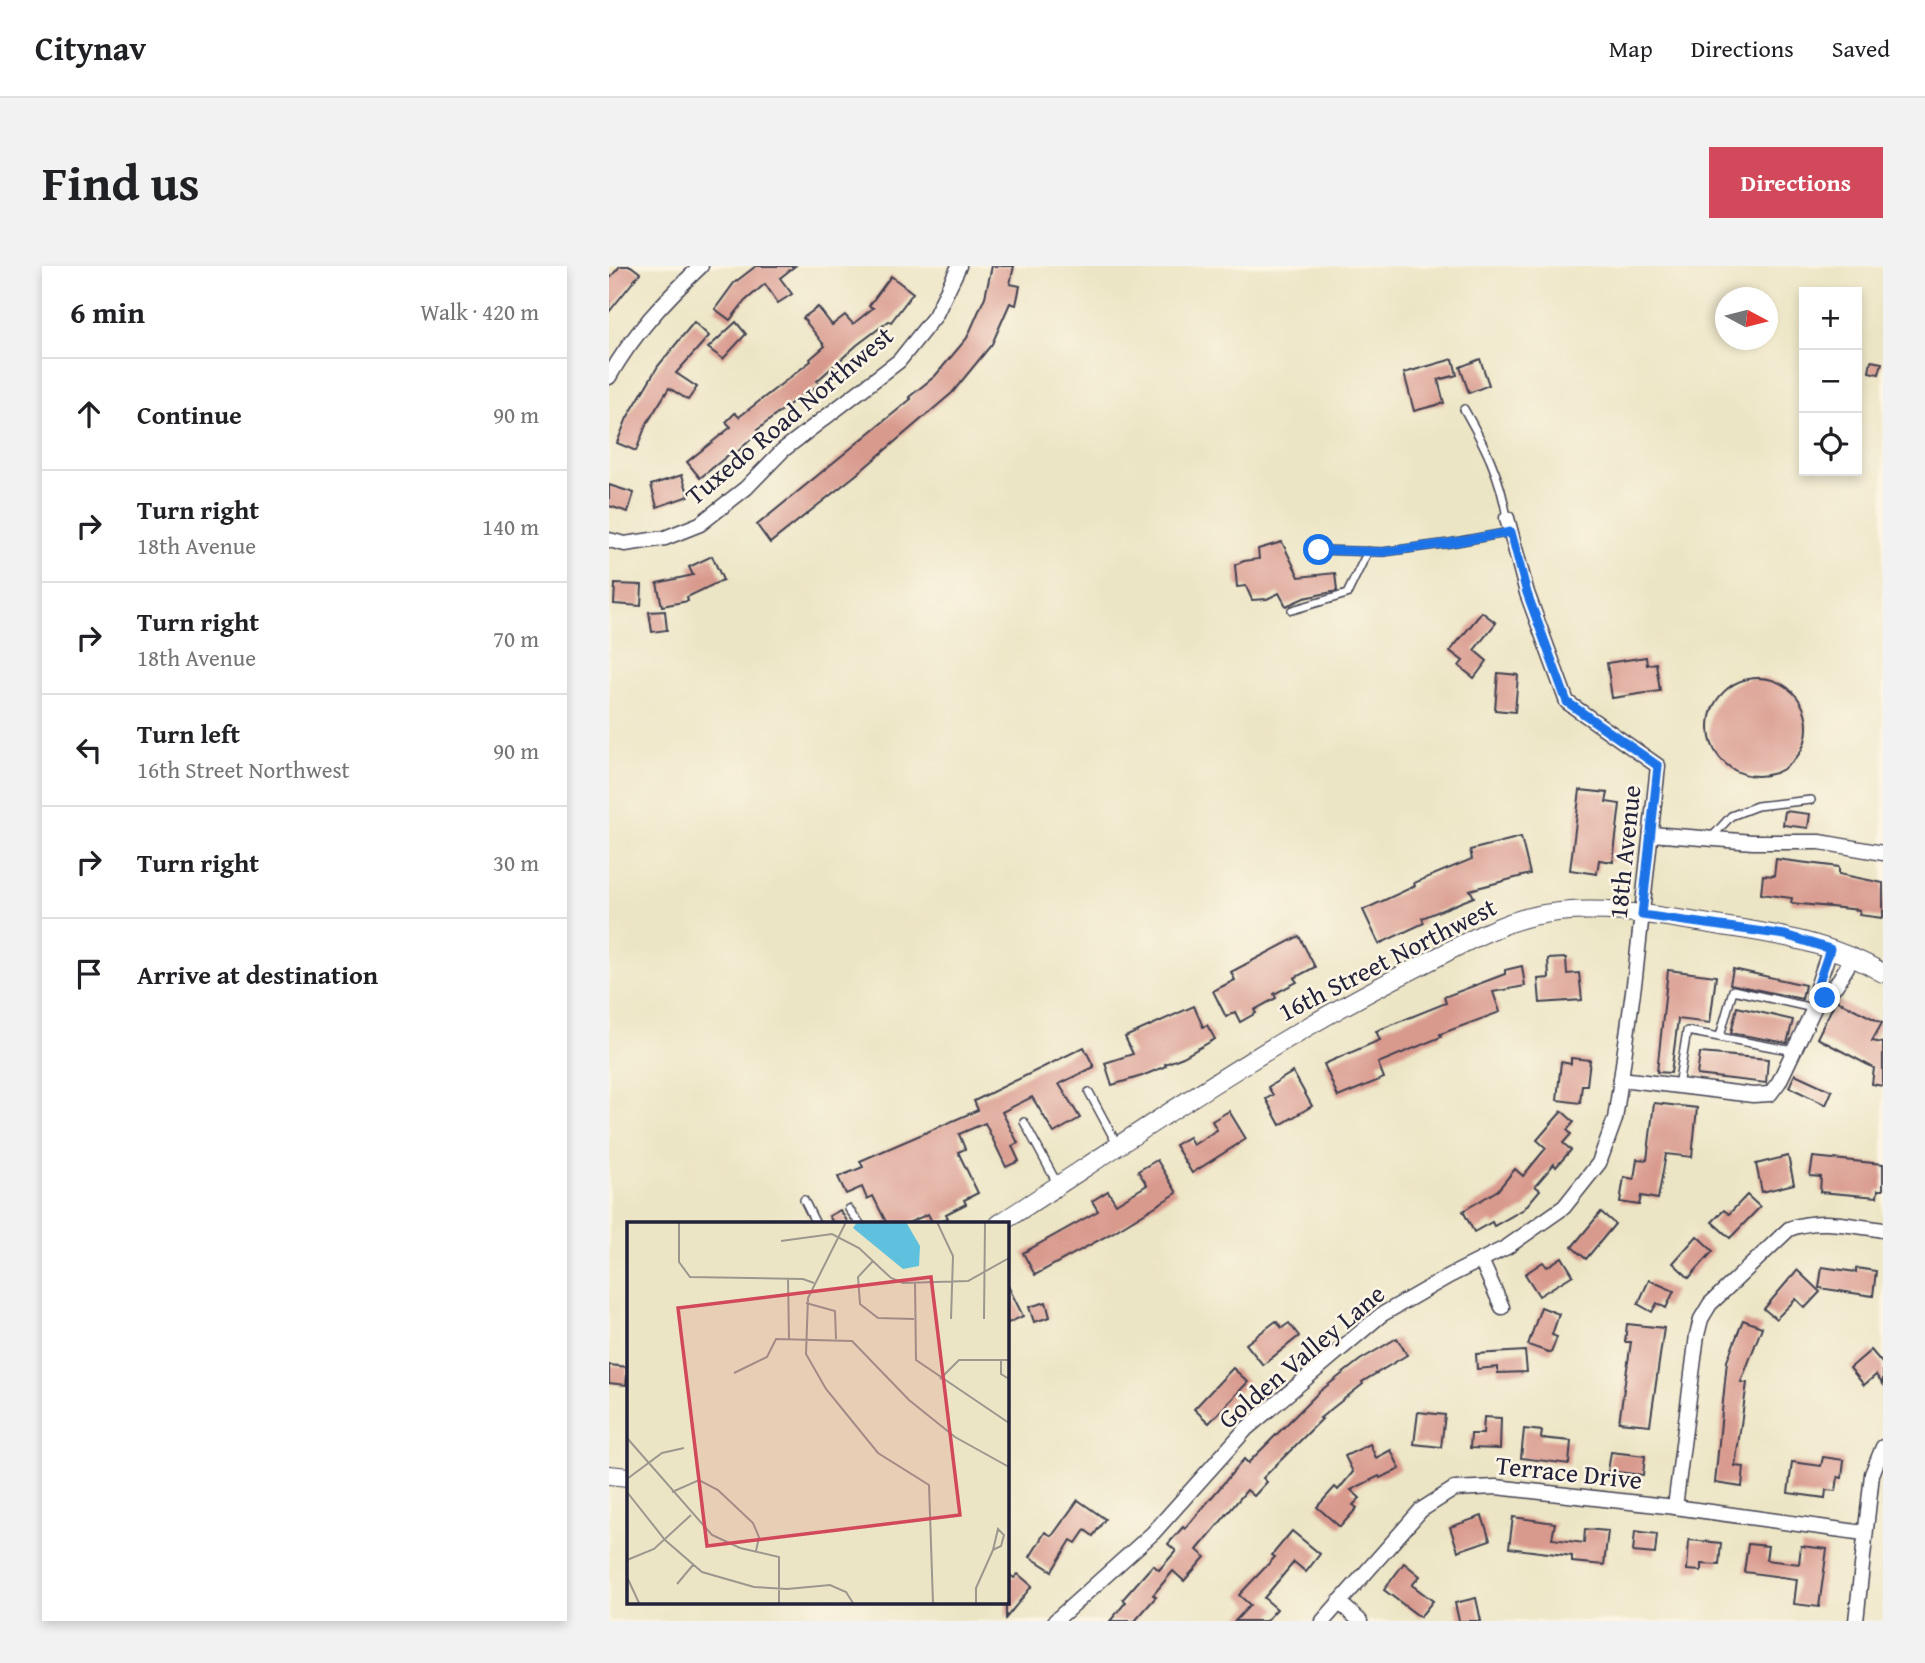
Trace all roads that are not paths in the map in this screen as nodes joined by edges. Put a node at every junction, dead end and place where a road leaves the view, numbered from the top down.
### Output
1 (701, 266) edge
2 (960, 266) edge
3 (609, 377) edge
4 (1464, 409) dead end
5 (1509, 525) junction
6 (609, 540) edge
7 (1319, 550) dead end
8 (1368, 551) junction
9 (1292, 610) dead end
10 (1811, 800) dead end
11 (1651, 834) junction
12 (1710, 839) junction
13 (1883, 853) edge
14 (1642, 915) junction
15 (1830, 949) junction
16 (1853, 957) junction
17 (1883, 973) edge
18 (1815, 1006) junction
19 (1720, 1036) junction
20 (1795, 1051) junction
21 (1621, 1079) junction
22 (1678, 1086) junction
23 (1089, 1092) dead end
24 (1615, 1119) joint
25 (1024, 1122) dead end
26 (1118, 1147) junction
27 (1059, 1185) junction
28 (804, 1200) dead end
29 (849, 1209) dead end
30 (815, 1222) edge
31 (859, 1222) edge
32 (1002, 1222) edge
33 (1883, 1230) edge
34 (1481, 1260) junction
35 (1502, 1307) dead end
36 (1883, 1447) edge
37 (609, 1475) edge
38 (627, 1477) edge
39 (1675, 1507) junction
40 (1864, 1533) junction
41 (1339, 1602) junction
42 (1055, 1621) edge
43 (1323, 1621) edge
44 (1360, 1621) edge
45 (1856, 1621) edge

1 - 3 street
2 - 6 street, Tuxedo Road Northwest
4 - 5 lane
5 - 8 lane
5 - 11 street, 18th Avenue
7 - 8 lane
8 - 9 lane
10 - 12 lane
11 - 12 street
11 - 14 street, 18th Avenue
12 - 13 street
14 - 15 street, 16th Street Northwest
14 - 21 street, 18th Avenue
14 - 26 street, 16th Street Northwest
15 - 16 street, 16th Street Northwest
15 - 18 street
16 - 17 street, 16th Street Northwest
16 - 18 street
18 - 19 lane
18 - 20 street
19 - 20 lane
19 - 22 lane
20 - 22 street
21 - 22 street
21 - 24 street, 18th Avenue
23 - 26 lane
24 - 34 street, Golden Valley Lane
25 - 27 lane
26 - 27 street, 16th Street Northwest
27 - 32 street, 16th Street Northwest
28 - 30 lane
29 - 31 lane
33 - 39 street
34 - 35 street
34 - 42 street, Golden Valley Lane
36 - 40 street
37 - 38 street
39 - 40 street, Terrace Drive
39 - 41 street, Terrace Drive
40 - 45 street
41 - 43 street, Terrace Drive
41 - 44 street

